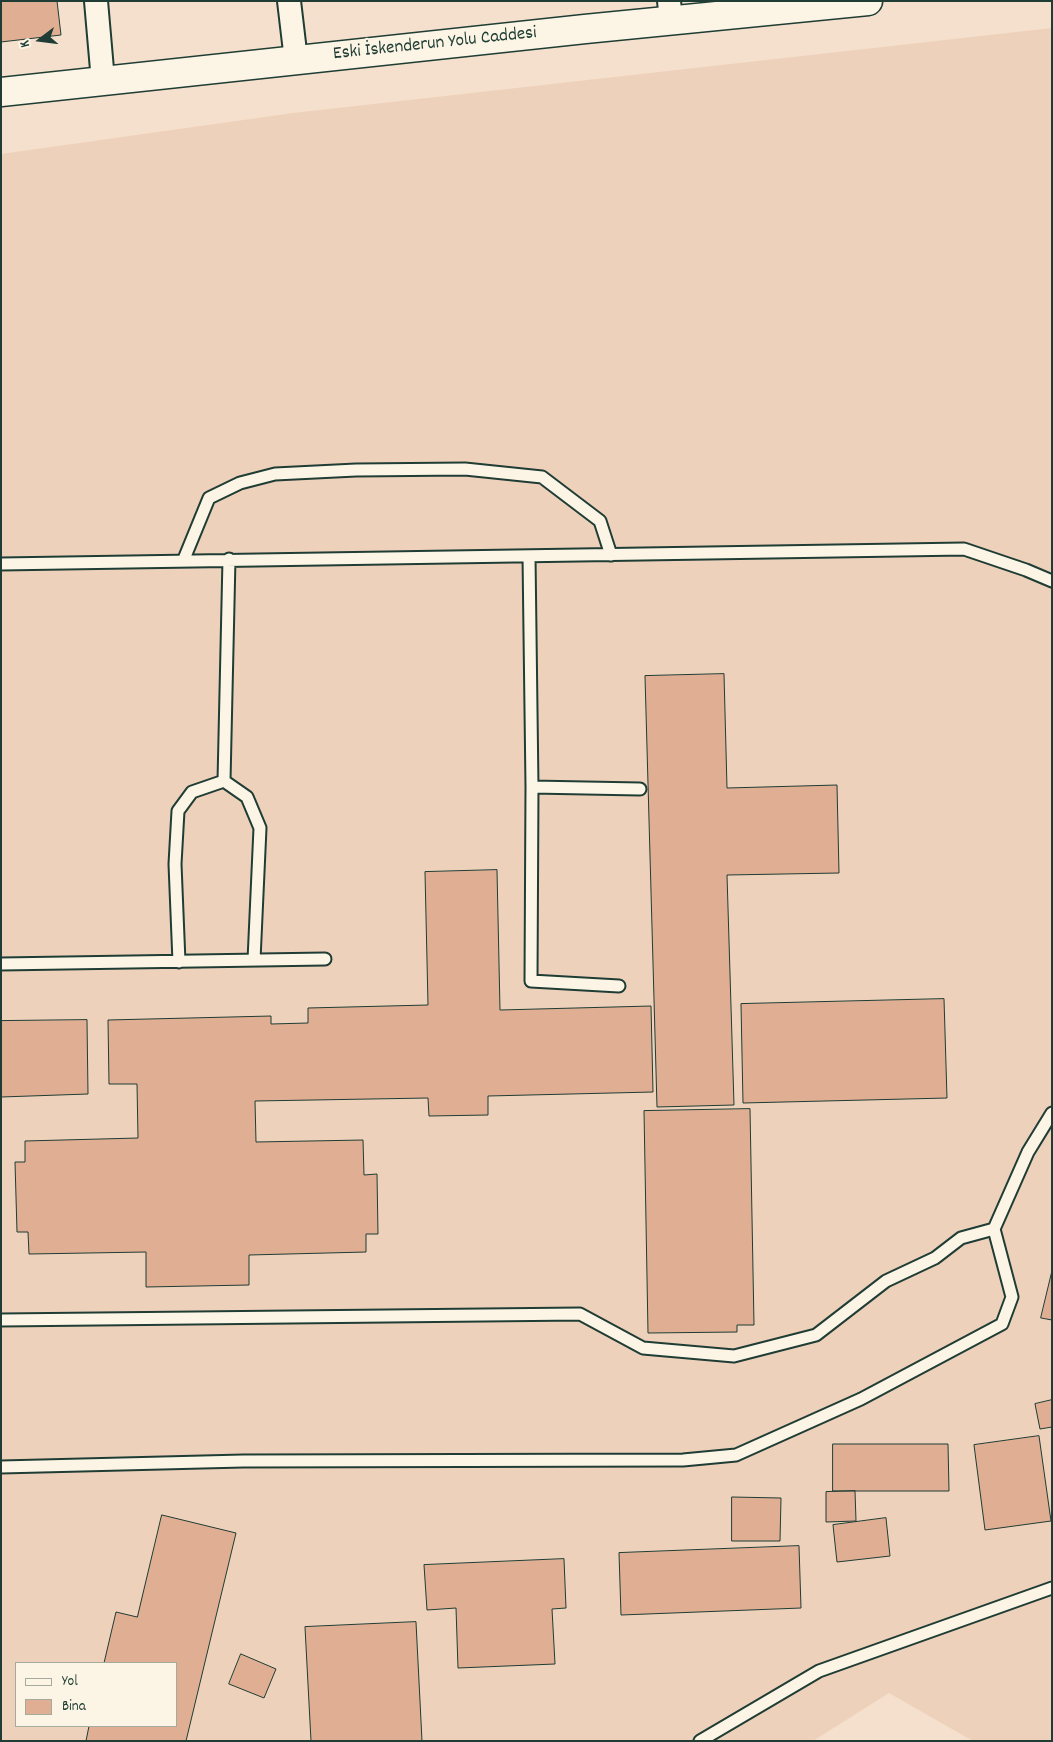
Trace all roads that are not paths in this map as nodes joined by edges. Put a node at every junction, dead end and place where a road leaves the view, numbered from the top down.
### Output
1 (96, 1) edge
2 (289, 1) edge
3 (868, 1) edge
4 (670, 11) edge
5 (296, 60) junction
6 (102, 81) junction
7 (1, 92) edge
8 (611, 555) junction
9 (529, 556) junction
10 (184, 559) junction
11 (229, 559) junction
12 (1, 564) edge
13 (1052, 581) edge
14 (224, 781) junction
15 (532, 786) junction
16 (640, 789) dead end
17 (325, 959) dead end
18 (254, 960) junction
19 (178, 962) junction
20 (1, 964) edge
21 (619, 986) dead end
22 (1052, 1113) edge
23 (994, 1230) junction
24 (1, 1320) edge
25 (1, 1467) edge
26 (1052, 1588) edge
27 (700, 1741) edge

1 - 6 street
2 - 5 street
3 - 4 street, Eski İskenderun Yolu Caddesi
4 - 5 street, Eski İskenderun Yolu Caddesi
5 - 6 street, Eski İskenderun Yolu Caddesi
6 - 7 street, Eski İskenderun Yolu Caddesi
8 - 9 lane
8 - 10 lane
8 - 13 lane
9 - 11 lane
9 - 15 lane
10 - 11 lane
10 - 12 lane
11 - 14 lane
14 - 18 lane
14 - 19 lane
15 - 16 lane
15 - 21 lane
17 - 18 lane
18 - 19 lane
19 - 20 lane
22 - 23 lane
23 - 24 lane
23 - 25 lane
26 - 27 lane

